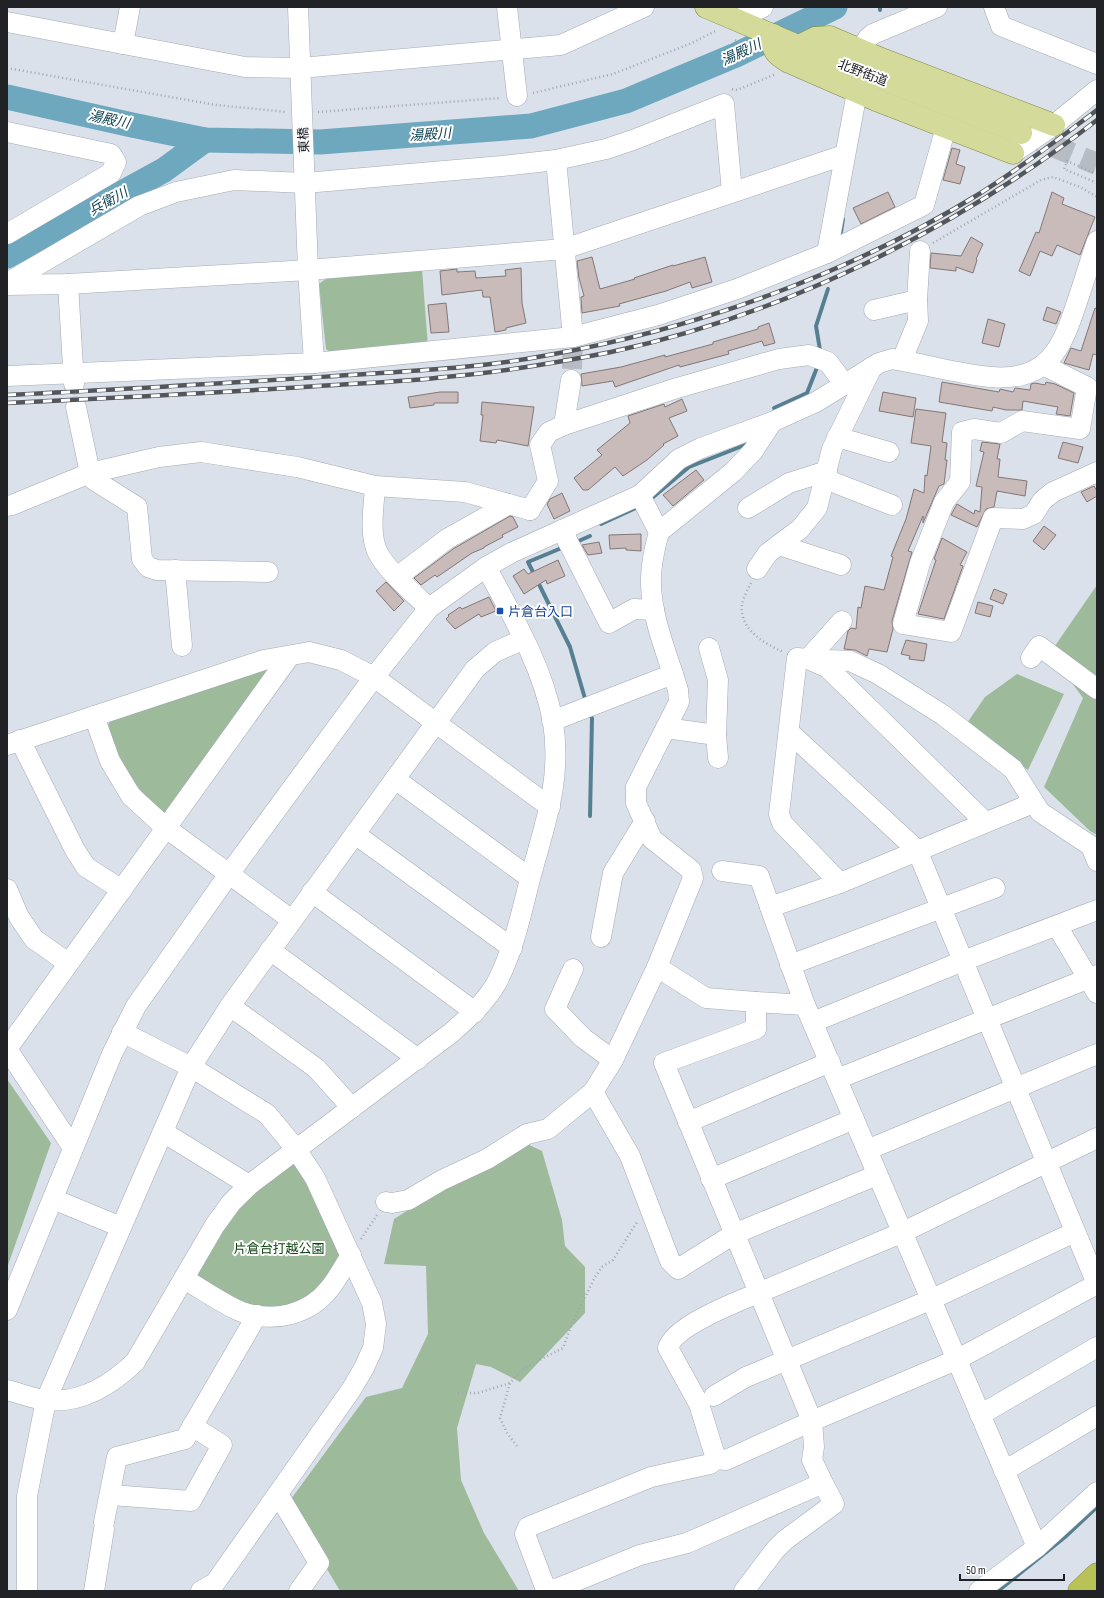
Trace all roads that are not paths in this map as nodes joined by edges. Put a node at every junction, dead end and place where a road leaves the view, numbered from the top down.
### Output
1 (130, 7) edge
2 (298, 7) edge
3 (507, 7) edge
4 (644, 7) edge
5 (706, 7) edge
6 (763, 7) edge
7 (937, 7) edge
8 (994, 7) edge
9 (7, 22) edge
10 (736, 26) junction
11 (123, 44) junction
12 (511, 49) junction
13 (861, 50) junction
14 (795, 58) junction
15 (1097, 64) edge
16 (300, 68) junction
17 (1097, 90) edge
18 (857, 92) junction
19 (517, 96) road end
20 (1054, 125) junction
21 (946, 127) junction
22 (7, 132) edge
23 (1017, 143) junction
24 (844, 155) junction
25 (556, 160) junction
26 (305, 176) junction
27 (732, 192) junction
28 (7, 234) edge
29 (1097, 241) edge
30 (564, 249) junction
31 (920, 251) road end
32 (827, 253) junction
33 (308, 270) junction
34 (7, 284) edge
35 (68, 284) junction
36 (917, 300) junction
37 (874, 310) dead end
38 (573, 337) junction
39 (902, 360) junction
40 (314, 363) junction
41 (1043, 365) junction
42 (872, 367) junction
43 (7, 376) edge
44 (74, 379) junction
45 (571, 380) tunnel mouth
46 (845, 385) junction
47 (76, 407) dead end
48 (772, 422) junction
49 (564, 425) junction
50 (837, 437) junction
51 (889, 452) dead end
52 (1097, 472) edge
53 (90, 473) junction
54 (826, 475) junction
55 (375, 486) junction
56 (640, 495) junction
57 (509, 504) junction
58 (892, 505) dead end
59 (7, 506) edge
60 (748, 508) dead end
61 (530, 510) junction
62 (659, 532) junction
63 (541, 539) junction
64 (567, 539) junction
65 (779, 545) junction
66 (841, 565) dead end
67 (486, 566) junction
68 (757, 569) road end
69 (175, 570) junction
70 (268, 572) dead end
71 (397, 577) junction
72 (429, 608) junction
73 (654, 610) junction
74 (842, 622) dead end
75 (524, 639) junction
76 (182, 646) dead end
77 (709, 648) dead end
78 (289, 657) junction
79 (802, 658) junction
80 (1031, 658) dead end
81 (673, 674) junction
82 (374, 677) junction
83 (1097, 689) edge
84 (94, 716) junction
85 (552, 721) junction
86 (437, 723) junction
87 (666, 728) junction
88 (790, 732) junction
89 (716, 735) junction
90 (13, 742) edge
91 (718, 758) dead end
92 (395, 779) junction
93 (1034, 802) junction
94 (550, 806) junction
95 (645, 821) junction
96 (985, 822) junction
97 (166, 828) junction
98 (355, 834) junction
99 (917, 850) junction
100 (1097, 861) edge
101 (722, 872) dead end
102 (229, 874) junction
103 (530, 878) junction
104 (840, 883) junction
105 (995, 888) dead end
106 (7, 889) edge
107 (122, 890) junction
108 (312, 892) junction
109 (770, 907) junction
110 (941, 908) junction
111 (1097, 910) edge
112 (292, 920) junction
113 (1057, 926) junction
114 (601, 937) dead end
115 (512, 948) junction
116 (270, 950) junction
117 (963, 961) junction
118 (68, 963) junction
119 (790, 965) junction
120 (656, 967) junction
121 (572, 969) dead end
122 (1094, 982) edge
123 (756, 1002) junction
124 (230, 1006) junction
125 (475, 1012) junction
126 (809, 1013) junction
127 (987, 1019) junction
128 (122, 1032) junction
129 (7, 1049) edge
130 (1097, 1054) edge
131 (418, 1059) junction
132 (613, 1060) junction
133 (191, 1066) junction
134 (833, 1071) junction
135 (1016, 1088) junction
136 (593, 1092) junction
137 (352, 1108) junction
138 (854, 1119) junction
139 (688, 1122) junction
140 (163, 1132) junction
141 (1097, 1138) edge
142 (73, 1148) junction
143 (296, 1149) junction
144 (867, 1150) junction
145 (1047, 1162) junction
146 (877, 1175) junction
147 (711, 1179) junction
148 (248, 1185) junction
149 (53, 1199) junction
150 (386, 1202) road end
151 (121, 1227) junction
152 (1075, 1232) junction
153 (901, 1233) junction
154 (734, 1234) junction
155 (351, 1255) junction
156 (184, 1279) junction
157 (1097, 1284) edge
158 (758, 1293) junction
159 (930, 1300) junction
160 (7, 1310) edge
161 (257, 1315) junction
162 (1097, 1347) edge
163 (786, 1360) junction
164 (956, 1360) junction
165 (7, 1390) edge
166 (46, 1400) junction
167 (706, 1400) junction
168 (980, 1415) junction
169 (1097, 1416) edge
170 (812, 1421) junction
171 (192, 1426) junction
172 (716, 1459) junction
173 (1004, 1471) junction
174 (823, 1483) junction
175 (1097, 1492) edge
176 (278, 1494) junction
177 (111, 1495) junction
178 (1037, 1547) junction
179 (1097, 1574) edge
180 (27, 1591) edge
181 (94, 1591) edge
182 (201, 1591) edge
183 (299, 1591) edge
184 (744, 1591) edge
185 (979, 1591) edge
186 (1079, 1591) edge

1 - 11 street
2 - 16 street, 東橋
3 - 12 street
4 - 12 street
5 - 10 main road
6 - 10 street
7 - 13 street
8 - 15 street
9 - 11 street
10 - 14 main road
11 - 16 street
12 - 16 street
12 - 19 street
13 - 14 main road
13 - 20 main road
14 - 18 main road
14 - 23 main road, 北野街道
16 - 26 street, 東橋
17 - 20 street
18 - 21 main road
18 - 24 street
20 - 23 street
21 - 23 main road
21 - 32 street
22 - 28 street
24 - 27 street
24 - 32 street
25 - 26 street
25 - 27 street
25 - 30 street
26 - 33 street, 東橋
26 - 34 street
27 - 30 street
29 - 41 street
30 - 33 street
30 - 38 street
31 - 36 street
32 - 38 street
33 - 35 street
33 - 40 street, 東橋
34 - 35 street
35 - 44 street
36 - 37 street
36 - 39 street
38 - 40 street
39 - 41 street
39 - 42 street
40 - 44 street
41 - 52 street
42 - 46 street
42 - 50 street
43 - 44 street
45 - 49 street
46 - 48 street
46 - 49 street
47 - 53 street
48 - 56 street
48 - 62 street
49 - 61 street
50 - 51 street
50 - 54 street
53 - 55 street
53 - 59 street
53 - 69 street
54 - 58 street
54 - 60 street
54 - 65 street
55 - 57 street
55 - 71 street
56 - 62 street
56 - 64 street
57 - 61 street
57 - 71 street
61 - 63 street
62 - 73 street
63 - 64 street
63 - 67 street
64 - 73 street
65 - 66 street
65 - 68 street
67 - 72 street
67 - 75 street
69 - 70 street
69 - 76 street
71 - 72 street
72 - 82 street
73 - 81 street
74 - 79 street
75 - 85 street
75 - 86 street
77 - 89 street
78 - 82 street
78 - 84 street
78 - 97 street
79 - 88 street
79 - 93 street
79 - 96 street
80 - 83 street
81 - 85 street
81 - 87 street
82 - 86 street
82 - 102 street
84 - 90 street
84 - 97 street
85 - 94 street
86 - 92 street
86 - 94 street
87 - 89 street
87 - 95 street
88 - 99 street
88 - 104 street
89 - 91 street
90 - 107 street
92 - 98 street
92 - 103 street
93 - 96 street
93 - 100 street
94 - 103 street
95 - 114 street
95 - 120 street
96 - 99 street
97 - 102 street
97 - 107 street
98 - 108 street
98 - 115 street
99 - 104 street
99 - 110 street
101 - 109 street
102 - 112 street
102 - 128 street
103 - 115 street
104 - 109 street
105 - 110 street
106 - 118 street
107 - 118 street
108 - 112 street
108 - 125 street
109 - 119 street
110 - 117 street
110 - 119 street
111 - 113 street
112 - 116 street
113 - 117 street
113 - 122 street
115 - 125 street
116 - 124 street
116 - 131 street
117 - 126 street
117 - 127 street
118 - 129 street
119 - 126 street
120 - 123 street
120 - 132 street
121 - 132 street
122 - 127 street
123 - 126 street
123 - 139 street
124 - 133 street
124 - 137 street
125 - 131 street
126 - 134 street
127 - 134 street
127 - 135 street
128 - 133 street
128 - 142 street
129 - 142 street
130 - 135 street
131 - 137 street
132 - 136 street
133 - 140 street
133 - 143 street
134 - 138 street
134 - 139 street
135 - 144 street
135 - 145 street
136 - 150 street
136 - 154 street
137 - 143 street
138 - 144 street
138 - 147 street
139 - 147 street
140 - 148 street
140 - 151 street
141 - 145 street
142 - 149 street
143 - 148 street
143 - 155 street
144 - 146 street
145 - 152 street
145 - 153 street
146 - 153 street
146 - 154 street
147 - 154 street
148 - 156 street
149 - 151 street
149 - 160 street
151 - 166 street
152 - 157 street
152 - 159 street
153 - 158 street
153 - 159 street
154 - 158 street
155 - 161 street
155 - 176 street
156 - 161 street
156 - 166 street
157 - 164 street
158 - 163 street
158 - 167 street
159 - 163 street
159 - 164 street
161 - 171 street
162 - 168 street
163 - 167 street
163 - 170 street
164 - 168 street
164 - 170 street
165 - 166 street
166 - 180 street
167 - 172 street
168 - 173 street
169 - 173 street
170 - 172 street
170 - 174 street
171 - 177 street
171 - 177 street
172 - 174 street
173 - 178 street
174 - 184 street
175 - 178 street
176 - 182 street
176 - 183 street
177 - 181 street
178 - 185 street
179 - 186 highway

